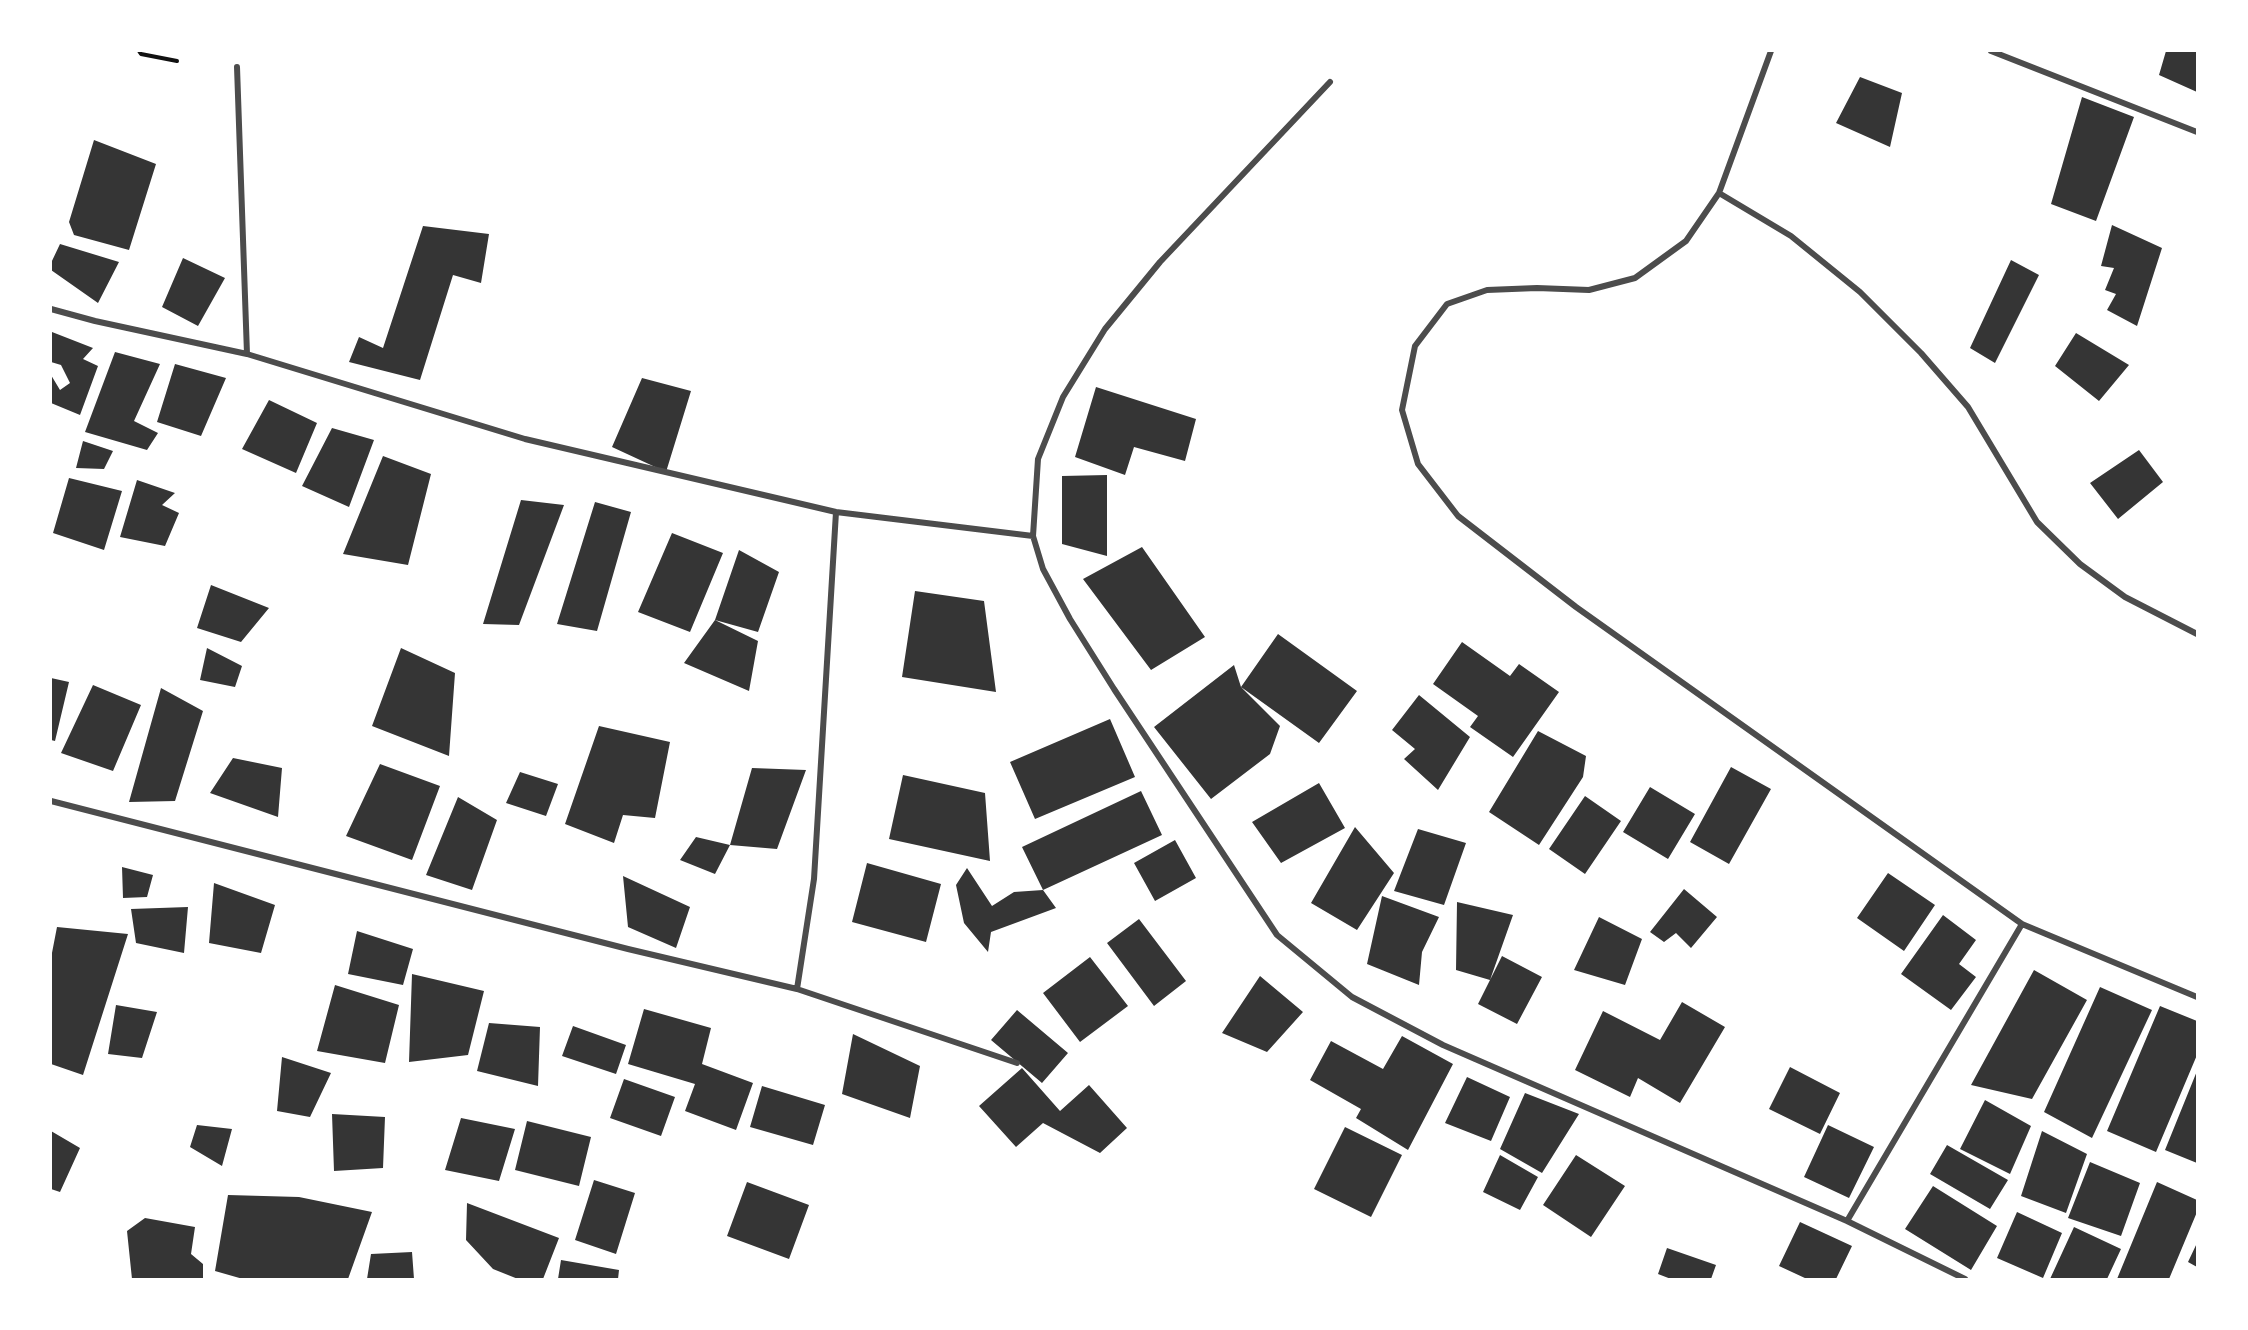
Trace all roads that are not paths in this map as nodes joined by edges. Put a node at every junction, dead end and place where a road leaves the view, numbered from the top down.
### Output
1 (1771, 51) edge
2 (1991, 51) edge
3 (237, 67) dead end
4 (1330, 82) dead end
5 (2197, 132) edge
6 (1719, 193) junction
7 (51, 309) edge
8 (247, 354) junction
9 (836, 512) junction
10 (1033, 536) junction
11 (2197, 634) edge
12 (51, 801) edge
13 (2022, 924) junction
14 (797, 988) junction
15 (2197, 997) edge
16 (1017, 1063) dead end
17 (1847, 1221) junction
18 (1965, 1279) edge

1 - 6 street
2 - 5 street
3 - 8 street
4 - 10 street
6 - 11 street
6 - 13 street
7 - 8 street
8 - 9 street
9 - 10 street
9 - 14 street
10 - 17 street
12 - 14 street
13 - 15 street
13 - 17 street
14 - 16 street
17 - 18 street

